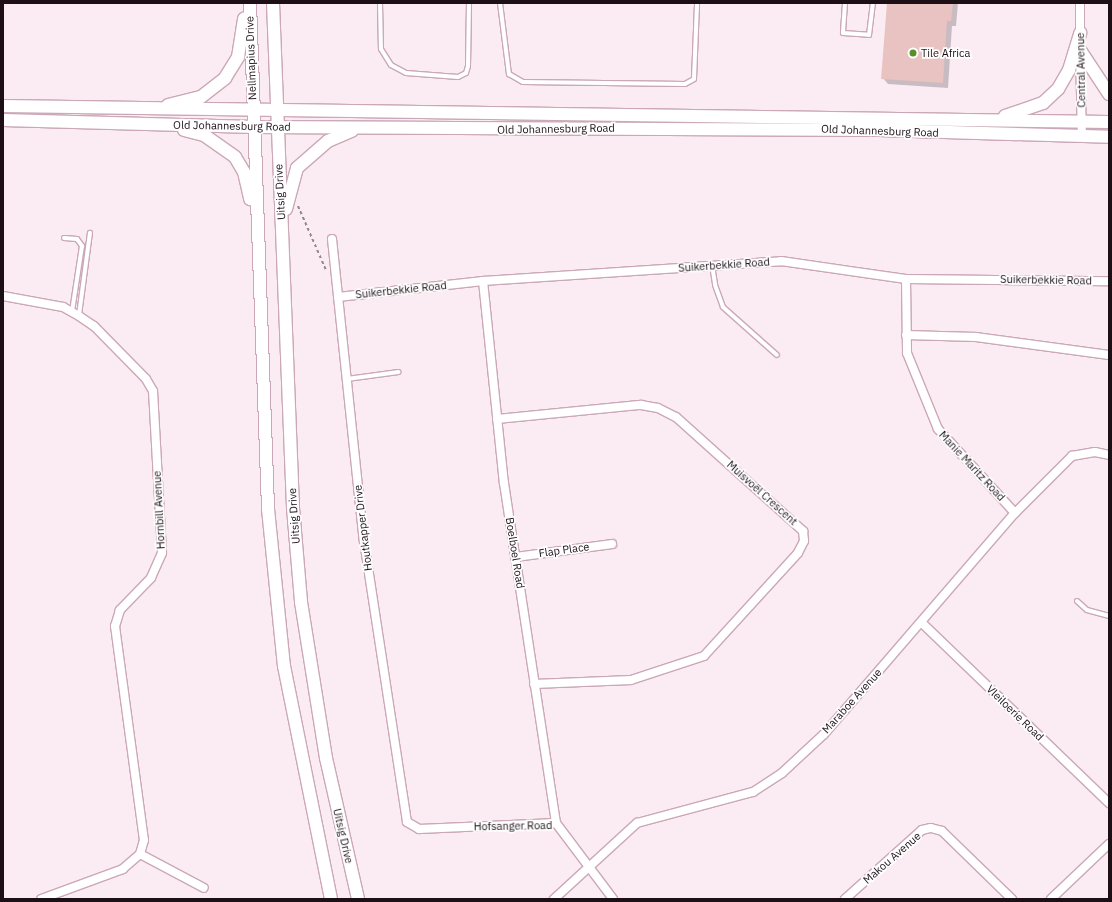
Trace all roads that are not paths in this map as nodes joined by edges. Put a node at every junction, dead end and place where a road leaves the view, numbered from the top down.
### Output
1 (246, 3) edge
2 (250, 3) edge
3 (273, 3) edge
4 (380, 3) edge
5 (469, 3) edge
6 (500, 3) edge
7 (696, 3) edge
8 (845, 3) edge
9 (873, 3) edge
10 (1080, 3) edge
11 (1080, 33) junction
12 (1080, 50) junction
13 (1109, 94) edge
14 (3, 106) edge
15 (147, 109) junction
16 (253, 112) junction
17 (276, 112) junction
18 (3, 120) edge
19 (982, 121) junction
20 (1082, 122) junction
21 (1109, 122) edge
22 (152, 125) junction
23 (254, 127) junction
24 (277, 127) junction
25 (358, 128) junction
26 (1082, 136) junction
27 (1109, 137) edge
28 (282, 229) junction
29 (90, 233) dead end
30 (64, 238) dead end
31 (332, 239) dead end
32 (259, 262) junction
33 (712, 265) junction
34 (906, 278) junction
35 (483, 281) junction
36 (1109, 281) edge
37 (3, 296) edge
38 (338, 297) junction
39 (75, 314) junction
40 (906, 335) junction
41 (777, 354) dead end
42 (1109, 355) edge
43 (399, 372) dead end
44 (347, 379) junction
45 (497, 419) junction
46 (1109, 455) edge
47 (1015, 513) junction
48 (612, 544) dead end
49 (516, 557) junction
50 (1077, 601) dead end
51 (1109, 616) edge
52 (922, 623) junction
53 (534, 684) junction
54 (1109, 803) edge
55 (405, 817) joint
56 (556, 823) junction
57 (1109, 844) edge
58 (140, 854) junction
59 (586, 866) junction
60 (204, 888) dead end
61 (558, 898) edge
62 (42, 899) edge
63 (331, 899) edge
64 (358, 899) edge
65 (613, 899) edge
66 (845, 899) edge
67 (1012, 899) edge
68 (1051, 899) edge

1 - 15 main road
2 - 16 main road, Nellmapius Drive
3 - 17 main road
4 - 5 lane
6 - 7 lane
8 - 9 lane
10 - 11 street, Central Avenue
11 - 12 street, Central Avenue
11 - 19 main road
12 - 13 main road
12 - 20 street, Central Avenue
14 - 15 main road, Old Johannesburg Road
15 - 16 main road, Old Johannesburg Road
16 - 17 main road, Old Johannesburg Road
16 - 23 main road, Nellmapius Drive
17 - 19 main road, Old Johannesburg Road
17 - 24 main road, Uitsig Drive
18 - 22 main road, Old Johannesburg Road
19 - 20 main road, Old Johannesburg Road
20 - 21 main road, Old Johannesburg Road
20 - 26 street, Central Avenue
22 - 23 main road, Old Johannesburg Road
22 - 32 main road
23 - 24 main road, Old Johannesburg Road
23 - 32 main road
24 - 25 main road, Old Johannesburg Road
24 - 28 main road, Uitsig Drive
25 - 26 main road, Old Johannesburg Road
25 - 28 main road
26 - 27 main road, Old Johannesburg Road
28 - 64 main road, Uitsig Drive
29 - 39 lane
30 - 39 lane
31 - 38 street, Houtkapper Drive
32 - 63 main road
33 - 34 street, Suikerbekkie Road
33 - 35 street, Suikerbekkie Road
33 - 41 lane
34 - 36 street, Suikerbekkie Road
34 - 40 street, Manie Maritz Road
35 - 38 street, Suikerbekkie Road
35 - 45 street, Boelboel Road
37 - 39 street, Hornbill Avenue
38 - 44 street, Houtkapper Drive
39 - 58 street, Hornbill Avenue
40 - 42 street
40 - 47 street, Manie Maritz Road
43 - 44 lane
44 - 55 street, Houtkapper Drive
45 - 49 street, Boelboel Road
45 - 53 street, Muisvoël Crescent
46 - 47 street, Maraboe Avenue
47 - 52 street, Maraboe Avenue
48 - 49 street, Flap Place
49 - 53 street, Boelboel Road
50 - 51 lane
52 - 54 street, Vleiloerie Road
52 - 59 street, Maraboe Avenue
53 - 56 street, Boelboel Road
55 - 56 street, Hofsanger Road
56 - 59 street, Hofsanger Road
57 - 68 street
58 - 60 street
58 - 62 street
59 - 61 street, Maraboe Avenue
59 - 65 street, Hofsanger Road
66 - 67 street, Makou Avenue

